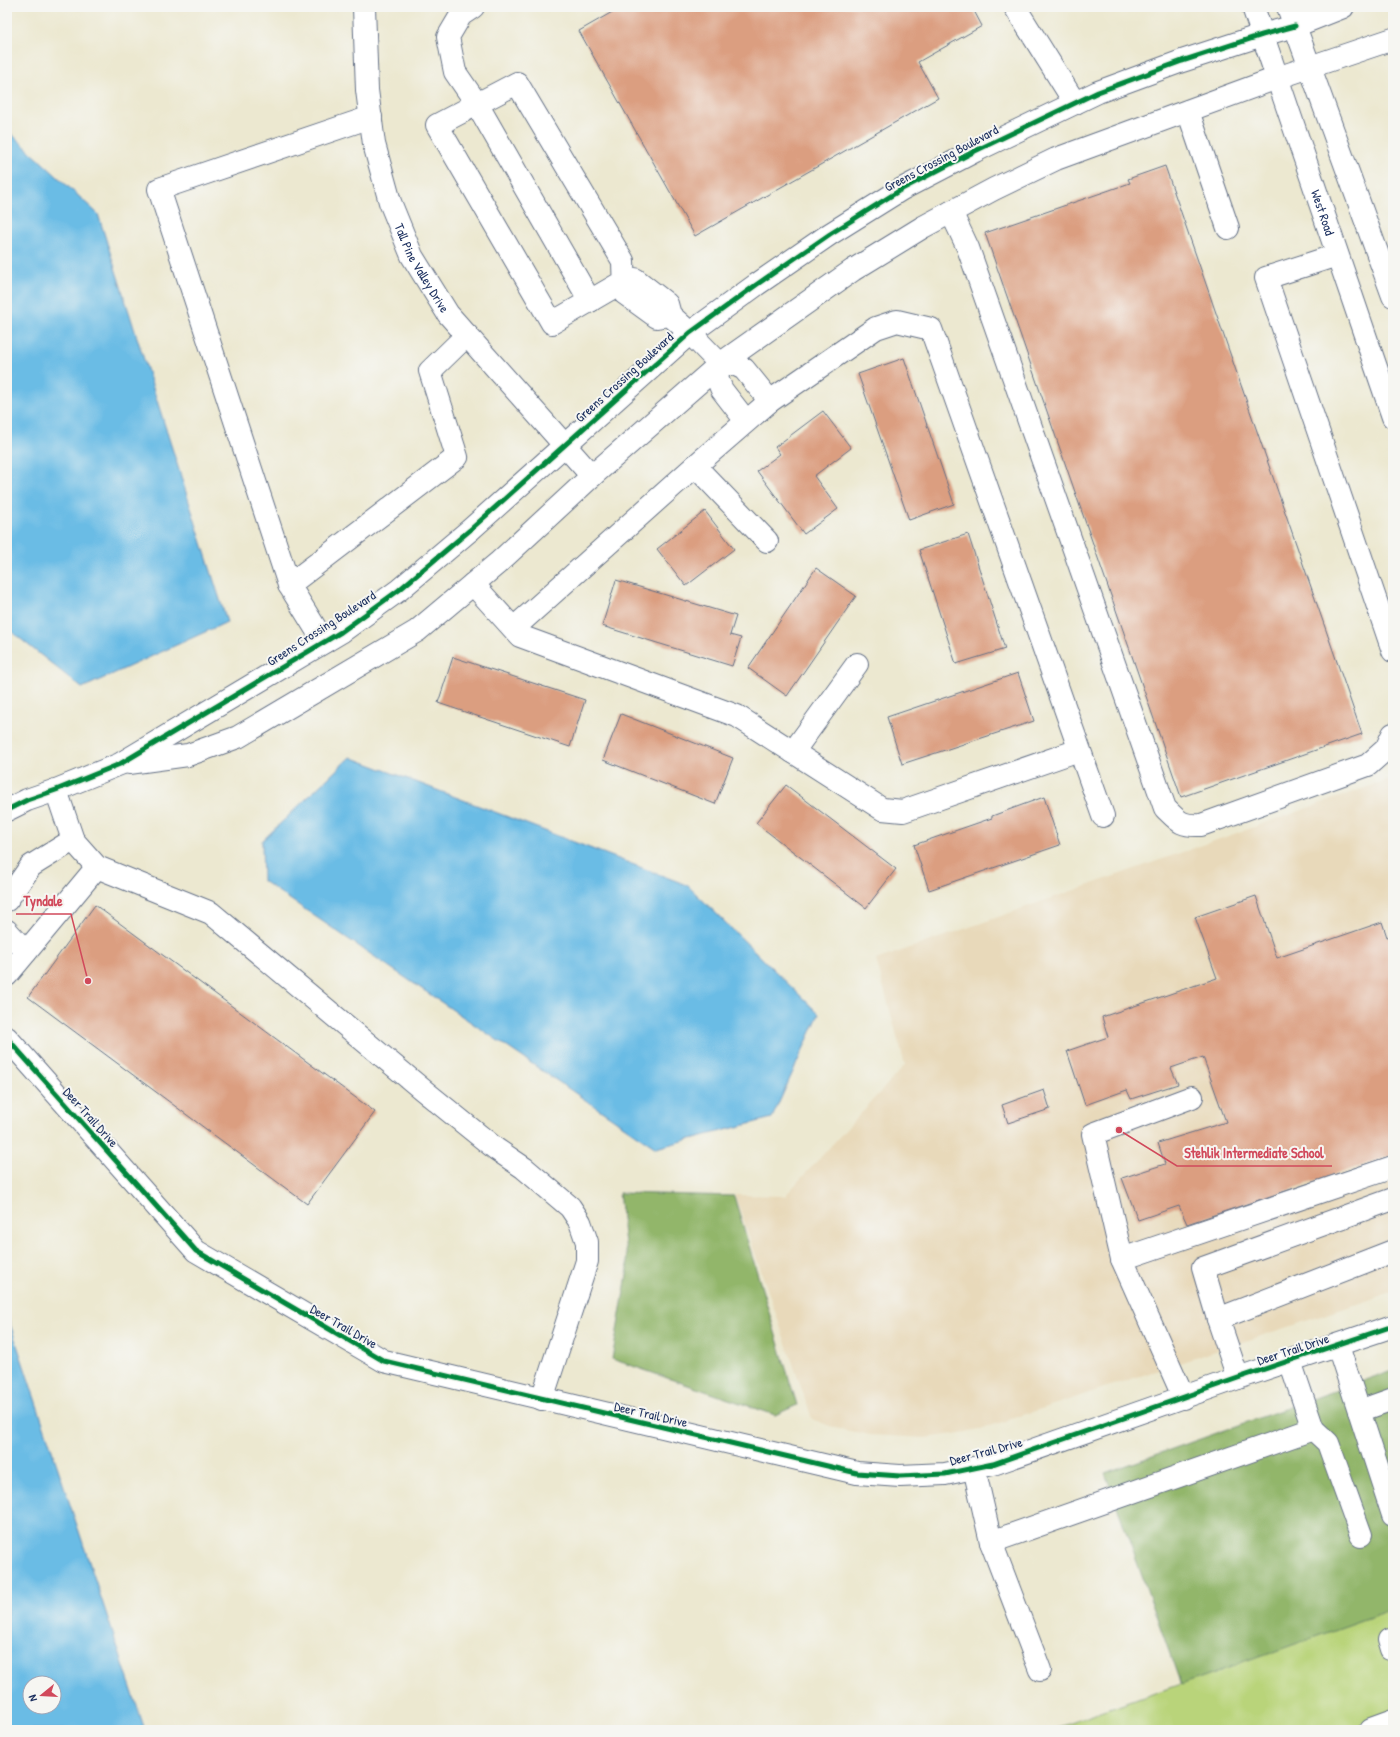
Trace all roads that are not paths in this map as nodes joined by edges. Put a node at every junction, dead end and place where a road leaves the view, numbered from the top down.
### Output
1 (364, 7) edge
2 (473, 7) edge
3 (1016, 7) edge
4 (1253, 7) edge
5 (1343, 7) edge
6 (1291, 17) edge
7 (1262, 35) junction
8 (1393, 39) edge
9 (1309, 68) junction
10 (1277, 78) junction
11 (1075, 103) junction
12 (477, 104) junction
13 (1188, 110) junction
14 (371, 117) junction
15 (950, 212) junction
16 (1228, 228) dead end
17 (1338, 255) junction
18 (624, 281) junction
19 (1393, 296) edge
20 (590, 301) junction
21 (690, 333) junction
22 (466, 335) junction
23 (720, 364) junction
24 (1385, 366) edge
25 (770, 401) junction
26 (1393, 417) edge
27 (746, 421) junction
28 (564, 445) junction
29 (701, 461) junction
30 (592, 476) junction
31 (766, 541) dead end
32 (473, 584) junction
33 (289, 585) junction
34 (514, 628) junction
35 (324, 642) junction
36 (1393, 652) edge
37 (857, 664) dead end
38 (1393, 734) edge
39 (1079, 750) junction
40 (793, 752) junction
41 (120, 764) junction
42 (56, 790) junction
43 (7, 810) edge
44 (1102, 816) dead end
45 (73, 840) junction
46 (97, 867) junction
47 (7, 900) edge
48 (7, 931) edge
49 (26, 952) junction
50 (7, 975) edge
51 (7, 1038) edge
52 (1192, 1097) dead end
53 (1393, 1167) edge
54 (1393, 1199) edge
55 (1393, 1251) edge
56 (1122, 1259) junction
57 (1218, 1319) junction
58 (1393, 1326) edge
59 (1338, 1346) junction
60 (1290, 1361) junction
61 (1238, 1378) junction
62 (1184, 1398) junction
63 (542, 1399) junction
64 (1393, 1399) edge
65 (1359, 1411) junction
66 (1313, 1429) junction
67 (974, 1468) junction
68 (1393, 1515) edge
69 (1361, 1535) dead end
70 (991, 1542) junction
71 (1040, 1670) dead end
72 (1393, 1722) edge
73 (1371, 1730) edge

1 - 14 street, Tall Pine Valley Drive
2 - 12 street
3 - 11 street
4 - 7 street, West Road
5 - 6 street, Greens Crossing Boulevard
6 - 7 street, Greens Crossing Boulevard
6 - 9 street
7 - 10 street, West Road
7 - 11 street, Greens Crossing Boulevard
8 - 9 street, Greens Crossing Boulevard
9 - 10 street, Greens Crossing Boulevard
9 - 19 street
10 - 13 street, Greens Crossing Boulevard
10 - 17 street, West Road
11 - 21 street, Greens Crossing Boulevard
12 - 18 street
12 - 20 street
12 - 20 street
13 - 15 street, Greens Crossing Boulevard
13 - 16 street
14 - 22 street, Tall Pine Valley Drive
14 - 33 street
15 - 23 street, Greens Crossing Boulevard
15 - 38 street
17 - 24 street, West Road
17 - 36 street
18 - 20 street
18 - 21 street
21 - 23 street
21 - 28 street, Greens Crossing Boulevard
22 - 28 street, Tall Pine Valley Drive
22 - 33 street
23 - 25 street
23 - 27 street
23 - 30 street, Greens Crossing Boulevard
24 - 26 street, West Road
25 - 27 street
25 - 39 street
27 - 29 street
28 - 30 street, Tall Pine Valley Drive
28 - 35 street, Greens Crossing Boulevard
29 - 31 street
29 - 34 street
30 - 32 street, Greens Crossing Boulevard
32 - 34 street
32 - 41 street, Greens Crossing Boulevard
33 - 35 street
34 - 40 street
35 - 41 street, Greens Crossing Boulevard
37 - 40 street
39 - 40 street
39 - 44 street
41 - 42 street, Greens Crossing Boulevard
42 - 43 street, Greens Crossing Boulevard
42 - 45 street
45 - 46 street
45 - 47 street
46 - 49 street
46 - 63 street
48 - 49 street
49 - 50 street
51 - 63 street, Deer Trail Drive
52 - 56 street
53 - 56 street
54 - 57 street
55 - 57 street
56 - 62 street
57 - 61 street
58 - 59 street, Deer Trail Drive
59 - 60 street, Deer Trail Drive
59 - 65 street
60 - 61 street, Deer Trail Drive
60 - 66 street
61 - 62 street, Deer Trail Drive
62 - 67 street, Deer Trail Drive
63 - 67 street, Deer Trail Drive
64 - 65 street
65 - 68 street
66 - 69 street
66 - 70 street
67 - 70 street
70 - 71 street
72 - 73 street

